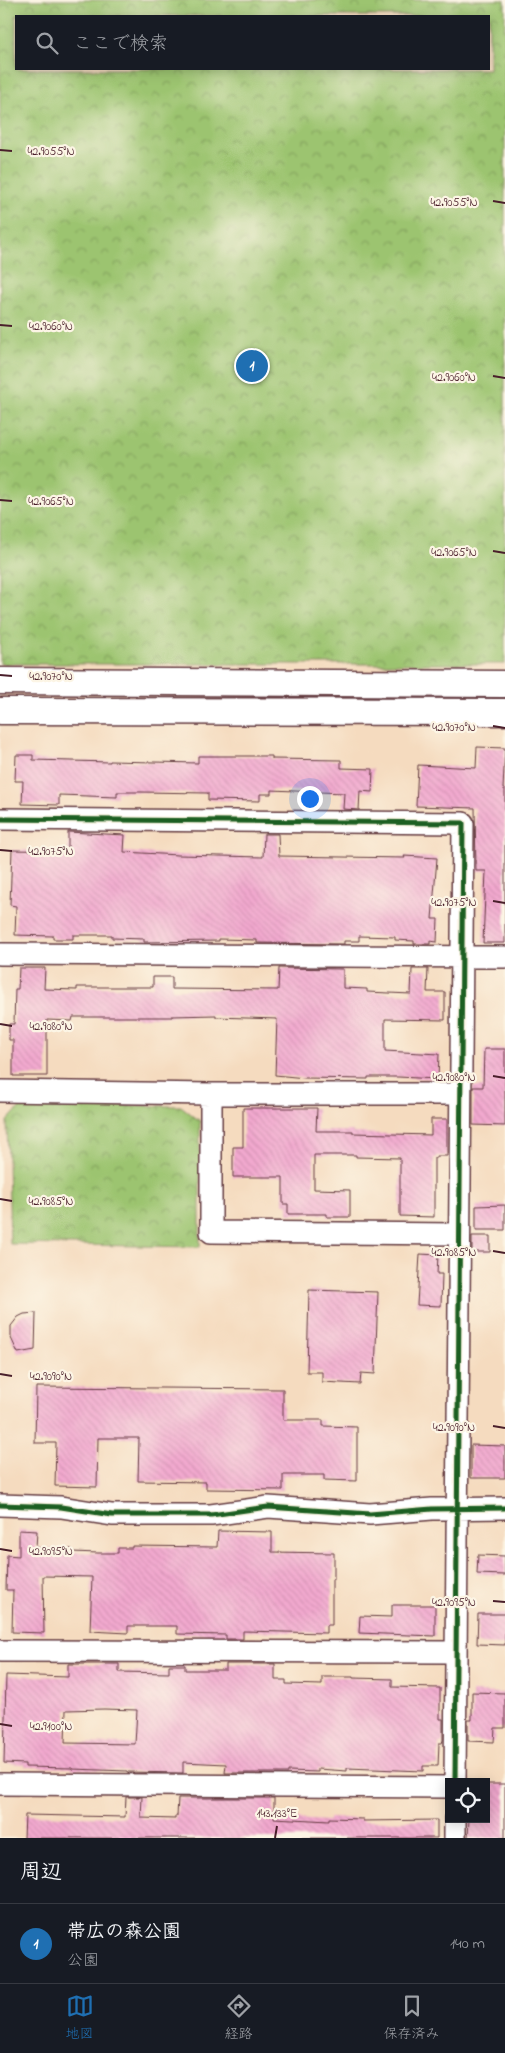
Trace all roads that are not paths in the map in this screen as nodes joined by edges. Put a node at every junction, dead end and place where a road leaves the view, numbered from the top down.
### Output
1 (0, 681) edge
2 (505, 684) edge
3 (0, 710) edge
4 (505, 712) edge
5 (0, 819) edge
6 (0, 954) edge
7 (461, 957) junction
8 (505, 958) edge
9 (0, 1091) edge
10 (212, 1094) junction
11 (460, 1094) junction
12 (459, 1234) junction
13 (0, 1505) edge
14 (505, 1508) edge
15 (457, 1509) junction
16 (0, 1651) edge
17 (456, 1652) junction
18 (455, 1778) edge
19 (0, 1784) edge
20 (445, 1787) edge
21 (455, 1823) edge
22 (455, 1838) edge

1 - 2 street
3 - 4 street
5 - 7 street
6 - 7 street
7 - 8 street
7 - 11 street
9 - 10 street
10 - 11 street
10 - 12 street
11 - 12 street
12 - 15 street
13 - 15 street
14 - 15 street
15 - 17 street
16 - 17 street
17 - 18 street
19 - 20 street
21 - 22 street

